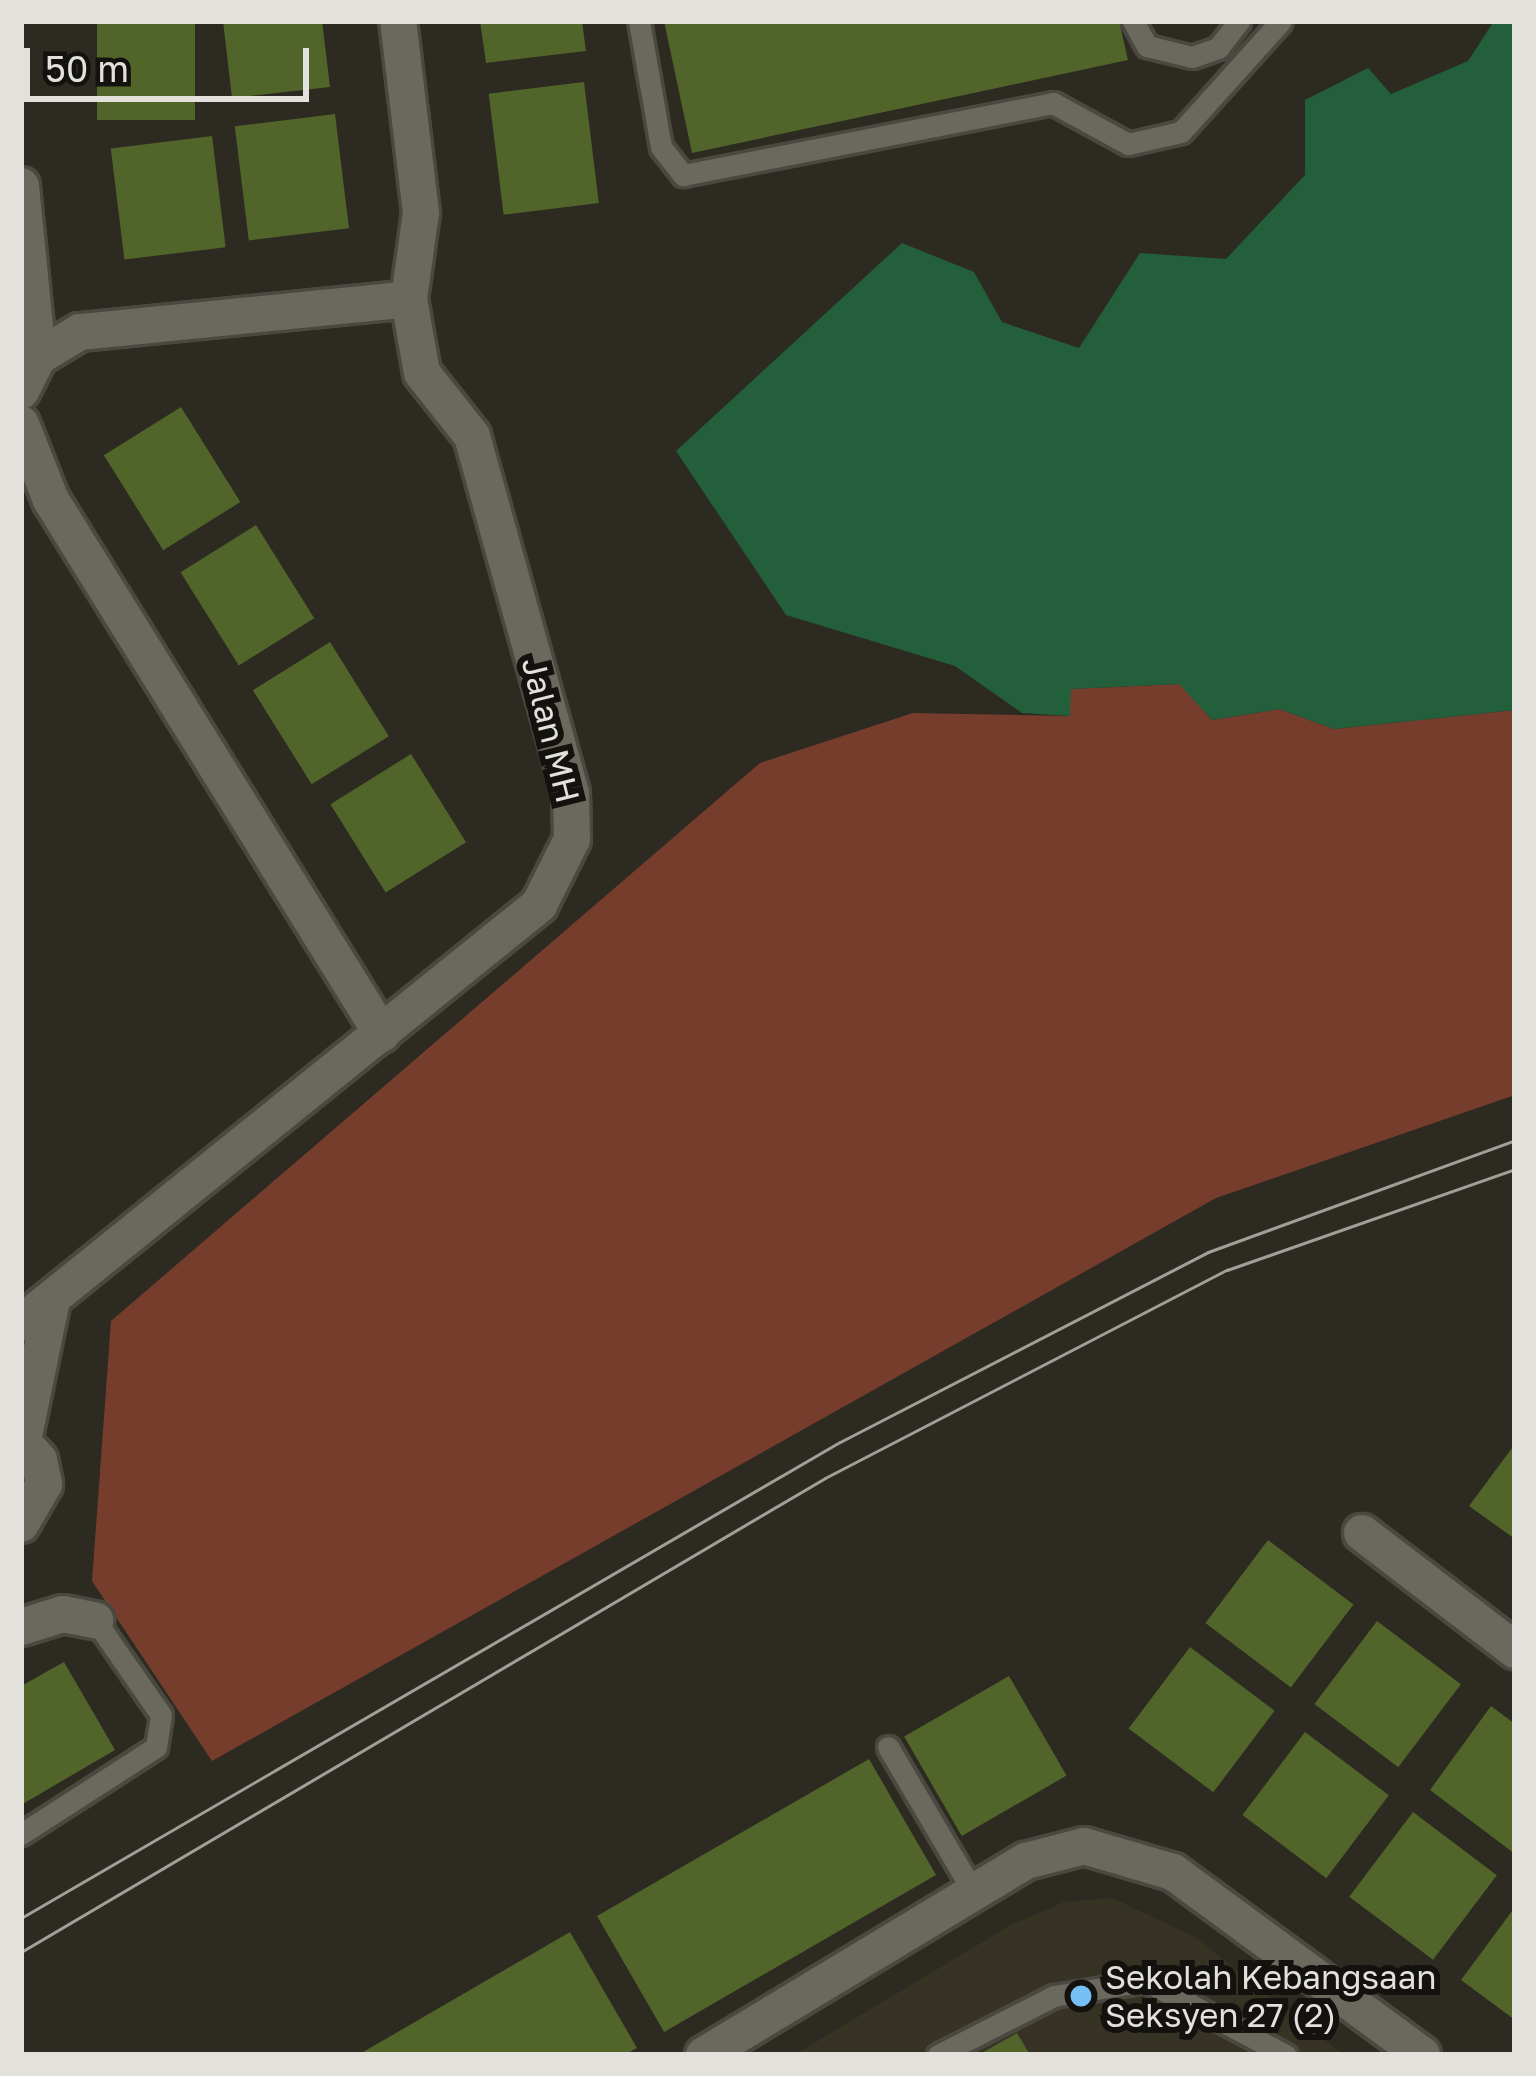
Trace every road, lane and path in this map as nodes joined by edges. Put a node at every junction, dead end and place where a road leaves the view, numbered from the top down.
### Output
1 (398, 21) edge
2 (639, 21) edge
3 (1133, 21) edge
4 (1239, 21) edge
5 (1280, 21) edge
6 (21, 186) edge
7 (410, 299) junction
8 (31, 334) edge
9 (21, 391) edge
10 (21, 424) edge
11 (382, 1034) junction
12 (36, 1314) edge
13 (22, 1440) edge
14 (21, 1524) edge
15 (1362, 1533) dead end
16 (95, 1620) joint
17 (21, 1627) edge
18 (1515, 1650) edge
19 (888, 1747) dead end
20 (21, 1834) edge
21 (974, 1893) junction
22 (704, 2055) edge
23 (938, 2055) edge
24 (1286, 2055) edge
25 (1422, 2055) edge

1 - 7 street, Jalan MH
2 - 5 lane
3 - 4 lane
6 - 8 street
7 - 8 street
7 - 11 street, Jalan MH
8 - 9 street
10 - 11 street
11 - 12 street, Jalan MH
12 - 13 street, Jalan MH
13 - 14 street
15 - 18 street
16 - 17 street
16 - 20 lane
19 - 21 lane
21 - 22 street
21 - 25 street
23 - 24 lane

